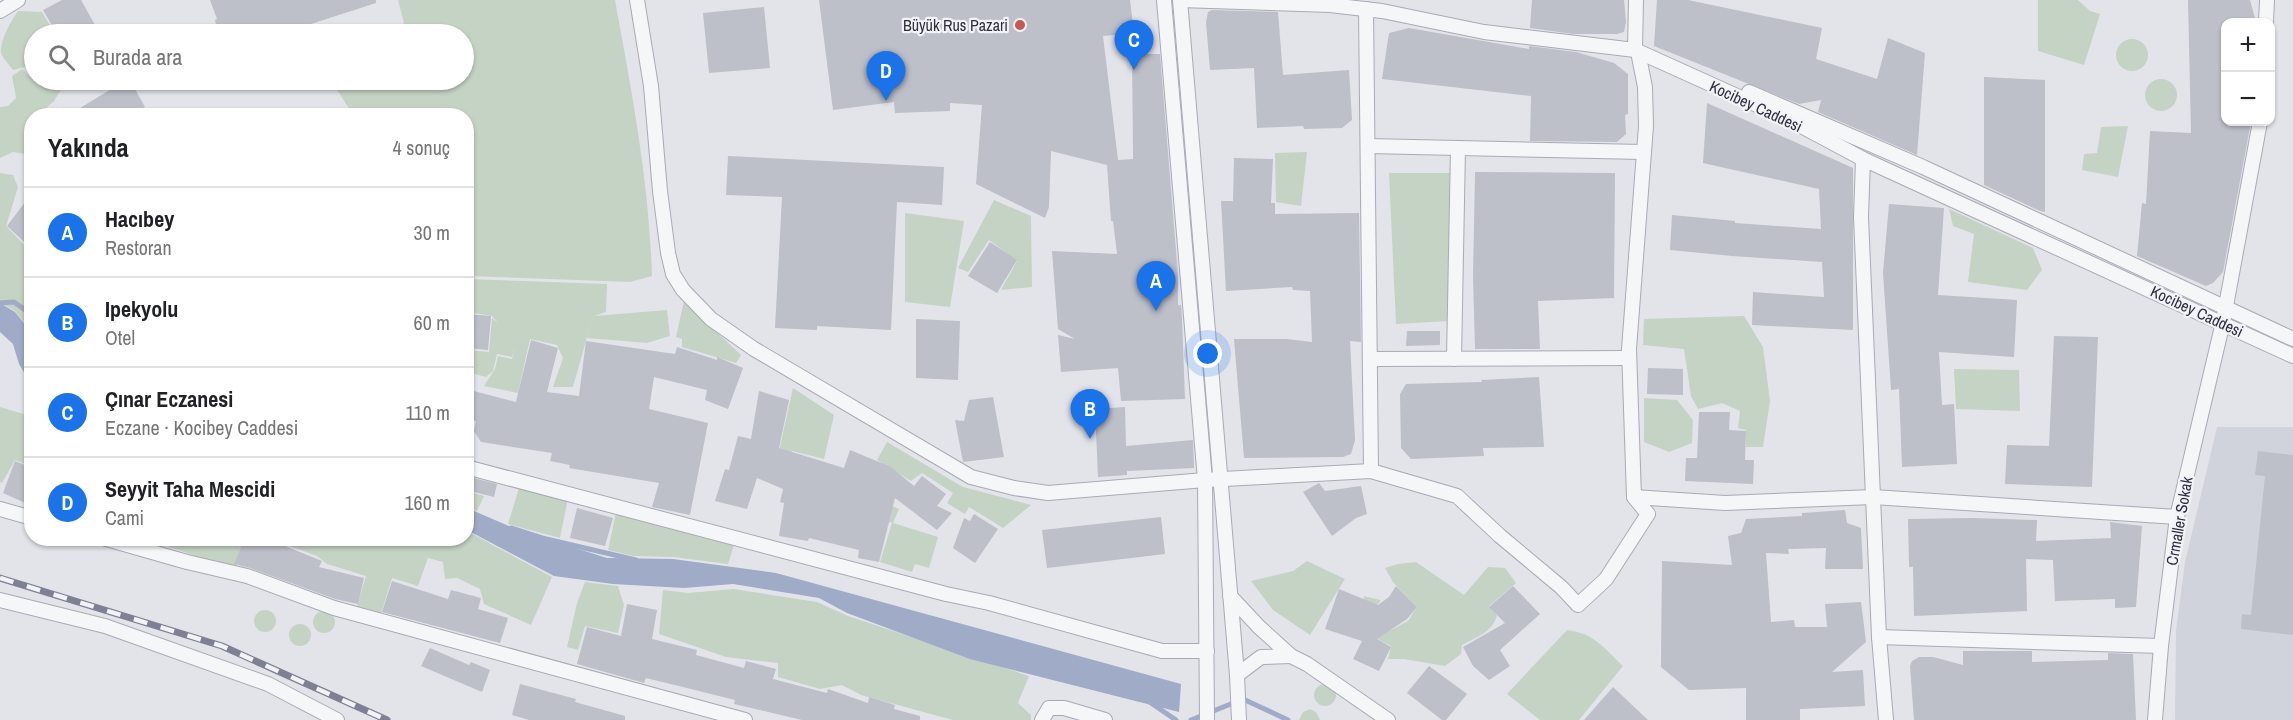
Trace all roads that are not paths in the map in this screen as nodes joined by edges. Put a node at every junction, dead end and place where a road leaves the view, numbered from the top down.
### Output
1 (18, 0) edge
2 (637, 0) edge
3 (1164, 0) edge
4 (1180, 0) edge
5 (1630, 0) edge
6 (1636, 0) edge
7 (2267, 0) edge
8 (1330, 3) edge
9 (1365, 5) edge
10 (0, 11) edge
11 (2266, 18) edge
12 (1633, 47) junction
13 (2259, 126) edge
14 (1368, 146) junction
15 (1458, 148) junction
16 (1643, 152) junction
17 (1863, 159) junction
18 (2225, 307) junction
19 (2223, 322) junction
20 (2293, 339) edge
21 (2293, 356) edge
22 (1629, 358) junction
23 (1370, 359) junction
24 (1454, 359) junction
25 (474, 469) edge
26 (1371, 471) junction
27 (1205, 480) junction
28 (1220, 480) junction
29 (1634, 497) junction
30 (1873, 497) junction
31 (0, 509) edge
32 (24, 516) edge
33 (2177, 517) junction
34 (132, 546) edge
35 (1230, 596) junction
36 (0, 600) edge
37 (1879, 637) junction
38 (2161, 646) junction
39 (1208, 651) junction
40 (1292, 656) junction
41 (1237, 675) junction
42 (336, 720) edge
43 (745, 720) edge
44 (1042, 720) edge
45 (1105, 720) edge
46 (1207, 720) edge
47 (1239, 720) edge
48 (1388, 720) edge
49 (1886, 720) edge
50 (2155, 720) edge

1 - 10 street
2 - 27 street
3 - 27 street
4 - 8 street, Kocibey Caddesi
4 - 28 street
5 - 12 street
6 - 12 street
7 - 11 street
8 - 9 street, Kocibey Caddesi
9 - 12 street, Kocibey Caddesi
9 - 14 street
12 - 16 street
12 - 17 street, Kocibey Caddesi
12 - 18 street, Kocibey Caddesi
13 - 18 street, Crmaller Sokak
14 - 15 street
14 - 23 street
15 - 16 street
15 - 24 street
16 - 22 street
17 - 19 street, Kocibey Caddesi
17 - 30 street
18 - 19 street, Crmaller Sokak
18 - 20 street, Kocibey Caddesi
19 - 21 street, Kocibey Caddesi
19 - 33 street, Crmaller Sokak
22 - 24 street
22 - 29 street
23 - 24 street
23 - 26 street
25 - 39 street
26 - 28 street
26 - 29 street
27 - 28 street
27 - 39 street
28 - 35 street
29 - 30 street
30 - 33 street
30 - 37 street
31 - 32 street
33 - 38 street, Crmaller Sokak
34 - 43 street
35 - 40 street
35 - 41 street
36 - 42 street
37 - 38 street
37 - 49 street
38 - 50 street, Crmaller Sokak
39 - 46 street
40 - 41 street
40 - 48 street
41 - 47 street
44 - 45 street

